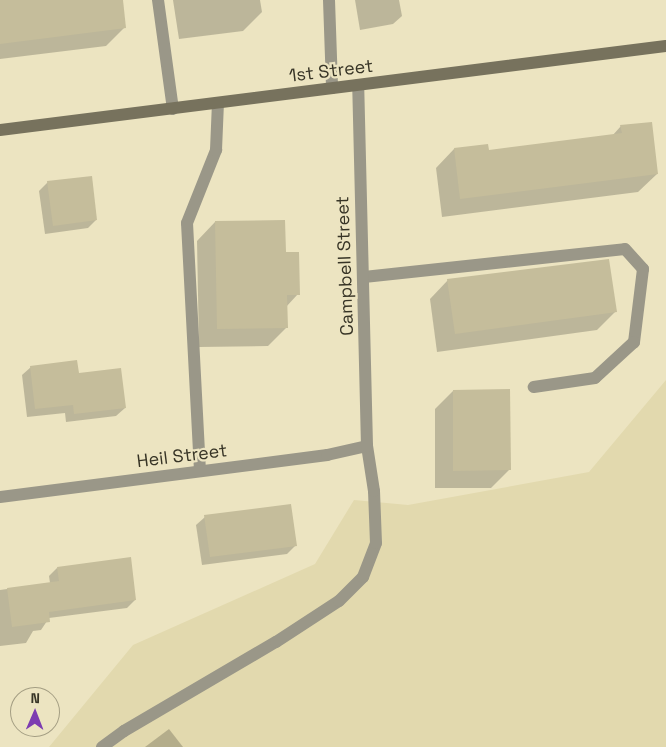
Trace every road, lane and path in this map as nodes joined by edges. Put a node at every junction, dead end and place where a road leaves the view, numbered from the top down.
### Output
1 (158, 0) edge
2 (328, 0) edge
3 (666, 46) edge
4 (358, 85) junction
5 (332, 88) junction
6 (218, 103) junction
7 (173, 109) junction
8 (0, 130) edge
9 (364, 277) junction
10 (534, 387) dead end
11 (367, 446) junction
12 (200, 471) junction
13 (0, 497) edge
14 (102, 747) edge

1 - 7 street
2 - 5 street
3 - 4 street, 1st Street
4 - 5 street, 1st Street
4 - 9 street, Campbell Street
5 - 6 street, 1st Street
6 - 7 street, 1st Street
6 - 12 street
7 - 8 street, 1st Street
9 - 10 street
9 - 11 street, Campbell Street
11 - 12 street, Heil Street
11 - 14 street, Campbell Street
12 - 13 street, Heil Street

